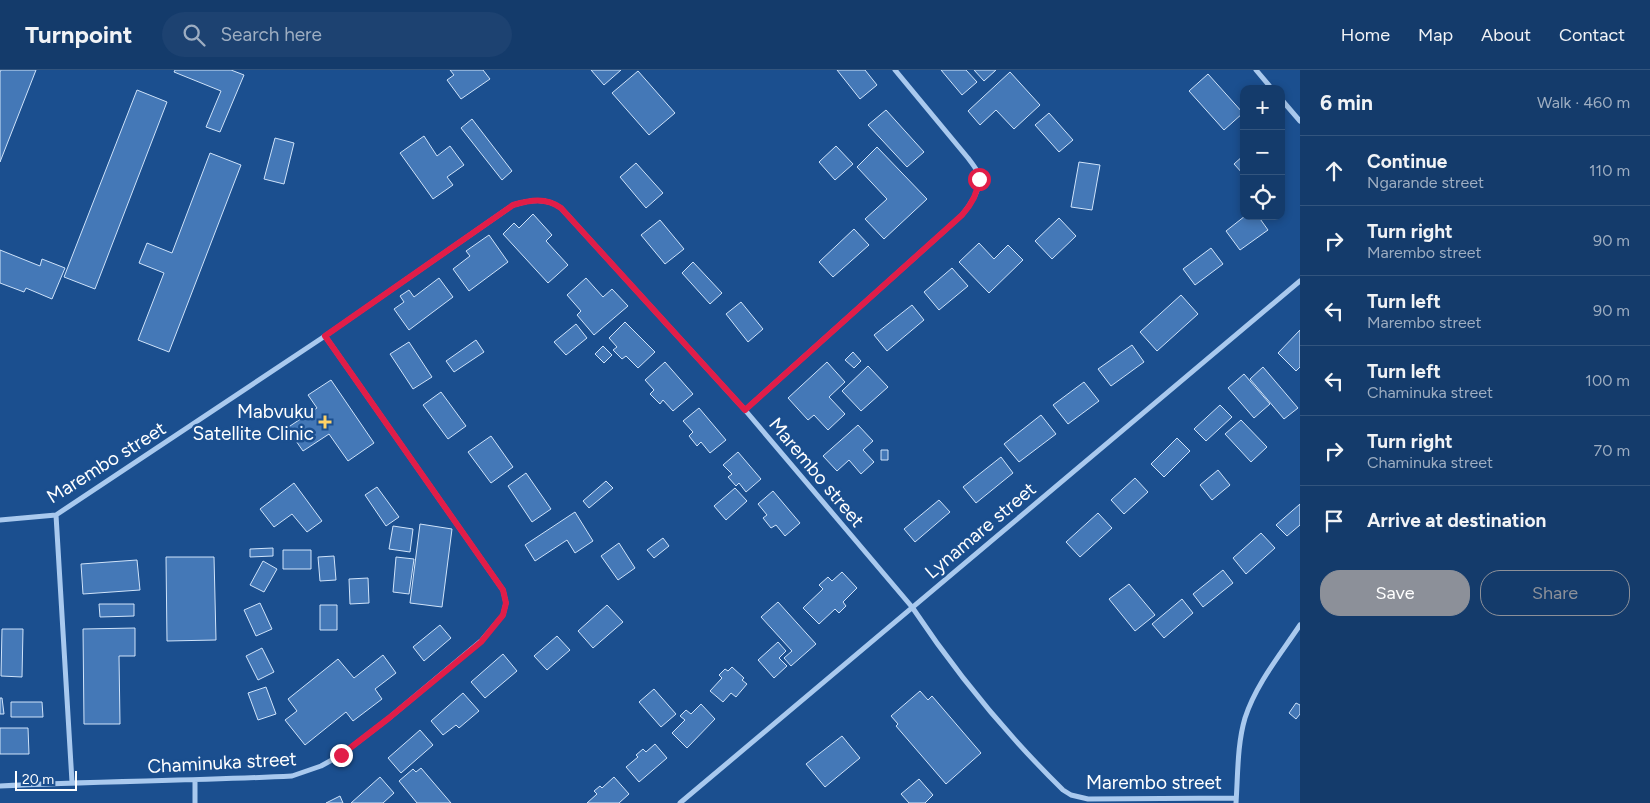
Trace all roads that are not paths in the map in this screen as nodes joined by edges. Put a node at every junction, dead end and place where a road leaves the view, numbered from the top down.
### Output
1 (896, 70) edge
2 (1256, 70) edge
3 (1269, 85) edge
4 (1285, 103) edge
5 (1300, 120) edge
6 (1300, 281) edge
7 (325, 336) junction
8 (745, 410) junction
9 (56, 515) junction
10 (0, 520) edge
11 (912, 607) junction
12 (1300, 625) edge
13 (194, 781) junction
14 (72, 782) junction
15 (0, 786) edge
16 (1236, 800) edge
17 (195, 803) edge
18 (680, 803) edge

1 - 8 street
2 - 3 street
4 - 5 street
6 - 11 street, Lynamare street
7 - 8 street, Marembo street
7 - 9 street, Marembo street
7 - 13 street, Chaminuka street
8 - 11 street, Marembo street
9 - 10 street, Marembo street
9 - 14 street
11 - 16 street, Marembo street
11 - 18 street, Lynamare street
12 - 16 street
13 - 14 street, Chaminuka street
13 - 17 street
14 - 15 street, Chaminuka street

